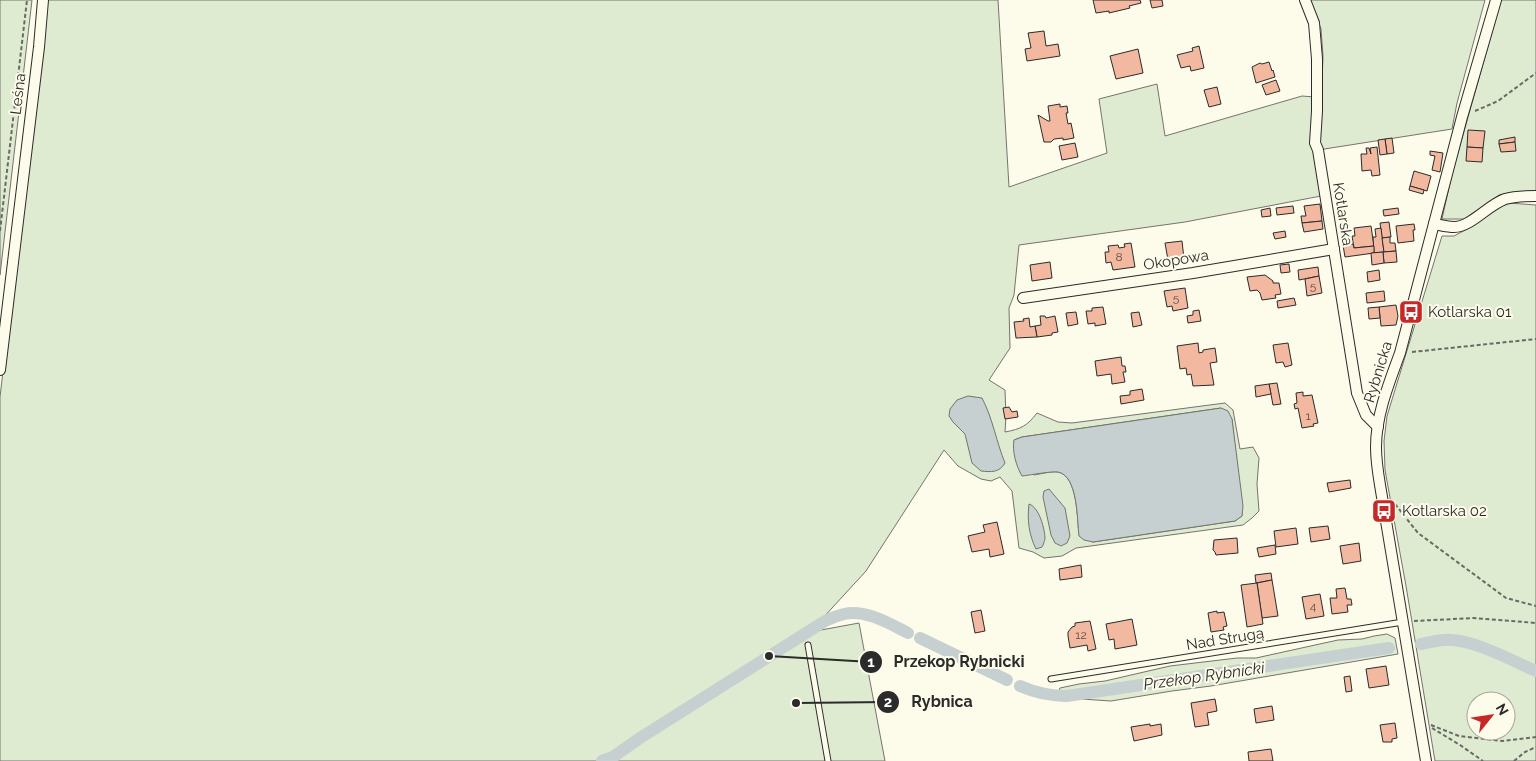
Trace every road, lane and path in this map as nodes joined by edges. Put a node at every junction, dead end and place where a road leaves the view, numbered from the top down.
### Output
1 (27, 0) edge
2 (43, 0) edge
3 (1304, 0) edge
4 (1496, 0) edge
5 (1536, 73) edge
6 (1462, 117) junction
7 (1536, 196) edge
8 (1434, 224) junction
9 (0, 231) edge
10 (1334, 249) junction
11 (1022, 298) dead end
12 (1536, 340) edge
13 (1400, 354) junction
14 (0, 370) edge
15 (1378, 427) junction
16 (1380, 486) junction
17 (1536, 606) edge
18 (1404, 622) junction
19 (1536, 623) edge
20 (808, 645) dead end
21 (1051, 679) dead end
22 (1419, 720) junction
23 (1536, 737) edge
24 (1536, 748) edge
25 (828, 761) edge
26 (1426, 761) edge
27 (1483, 761) edge
28 (1514, 761) edge

1 - 9 path
2 - 14 street, Leśna
3 - 10 street, Kotlarska
4 - 6 street, Rybnicka
5 - 6 path
6 - 8 street, Rybnicka
7 - 8 street
8 - 13 street, Rybnicka
10 - 11 street, Okopowa
10 - 15 street, Kotlarska
12 - 13 path
13 - 15 street, Rybnicka
15 - 16 street, Rybnicka
16 - 17 path
16 - 18 street, Rybnicka
18 - 19 path
18 - 21 lane, Nad Strugą
18 - 22 street, Rybnicka
20 - 25 lane
22 - 23 path
22 - 26 street, Rybnicka
22 - 27 path
24 - 28 path

